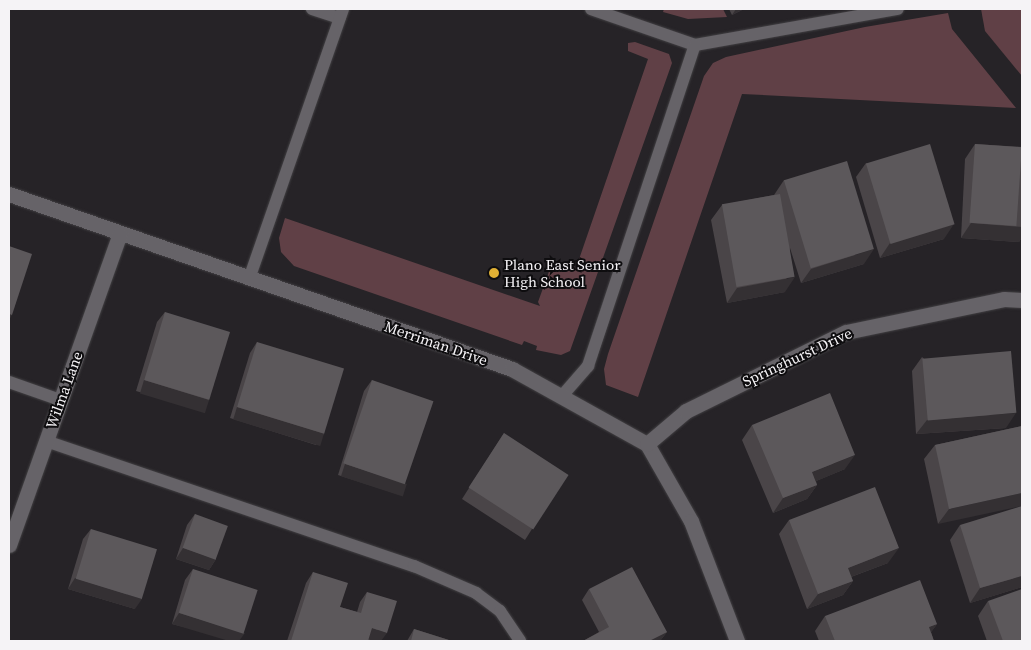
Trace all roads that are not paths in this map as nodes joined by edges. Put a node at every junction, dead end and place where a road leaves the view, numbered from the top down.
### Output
1 (312, 9) edge
2 (591, 9) edge
3 (898, 9) edge
4 (341, 13) edge
5 (695, 45) junction
6 (9, 194) edge
7 (120, 234) junction
8 (248, 279) junction
9 (1022, 300) edge
10 (9, 382) edge
11 (562, 396) junction
12 (60, 400) junction
13 (46, 441) junction
14 (647, 444) junction
15 (9, 545) edge
16 (520, 641) edge
17 (738, 641) edge

1 - 4 lane
2 - 5 lane
3 - 5 lane
4 - 8 lane
5 - 11 lane
6 - 7 street, Merriman Drive
7 - 8 street, Merriman Drive
7 - 12 street, Wilma Lane
8 - 11 street, Merriman Drive
9 - 14 street, Springhurst Drive
10 - 12 lane
11 - 14 street, Merriman Drive
12 - 13 street, Wilma Lane
13 - 15 street, Wilma Lane
13 - 16 lane
14 - 17 street

